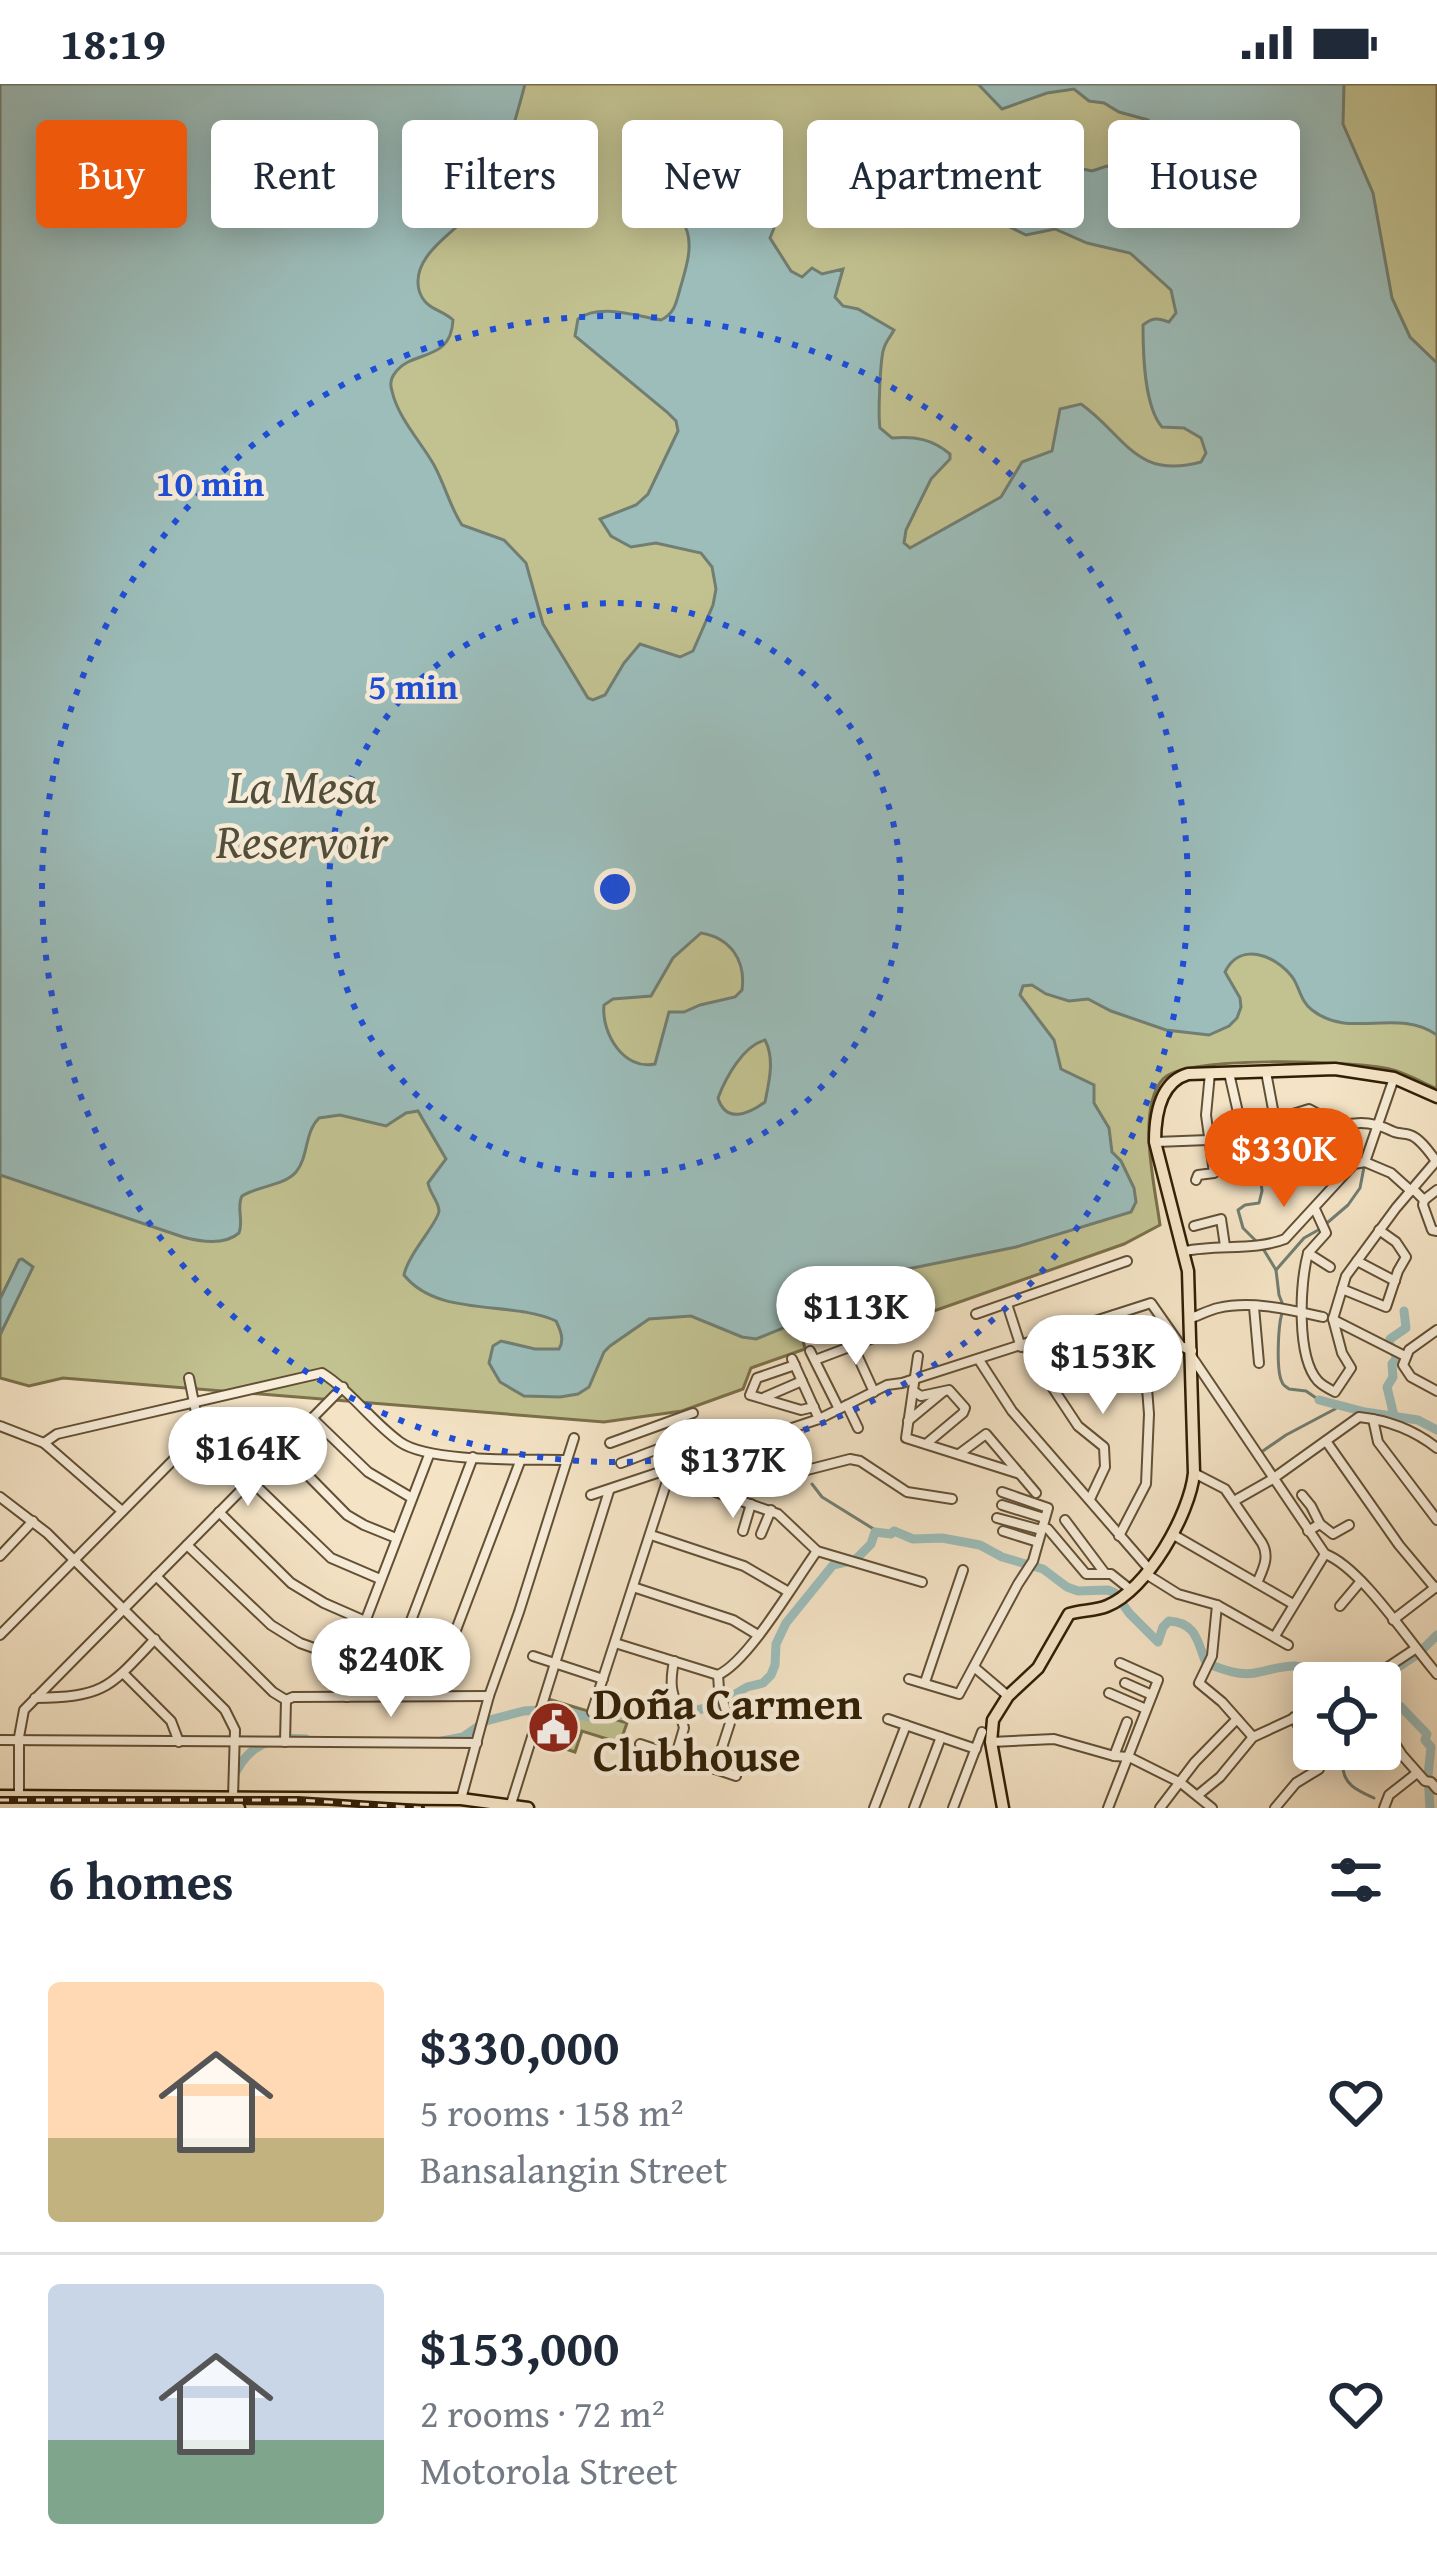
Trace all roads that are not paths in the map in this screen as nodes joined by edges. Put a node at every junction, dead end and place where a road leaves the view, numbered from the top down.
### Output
1 (1266, 1070) junction
2 (1210, 1071) junction
3 (1228, 1071) junction
4 (1394, 1078) junction
5 (1437, 1097) edge
6 (1275, 1120) junction
7 (1376, 1123) junction
8 (1242, 1130) junction
9 (1334, 1130) junction
10 (1208, 1140) junction
11 (1154, 1142) junction
12 (1310, 1147) junction
13 (1280, 1160) junction
14 (1437, 1161) edge
15 (1360, 1163) junction
16 (1267, 1164) dead end
17 (1322, 1164) dead end
18 (1196, 1180) dead end
19 (1412, 1190) junction
20 (1437, 1190) edge
21 (1424, 1200) junction
22 (1315, 1209) junction
23 (1193, 1226) dead end
24 (1379, 1230) junction
25 (1437, 1231) edge
26 (1225, 1246) junction
27 (1185, 1251) junction
28 (1309, 1253) junction
29 (1127, 1261) dead end
30 (1358, 1261) junction
31 (1330, 1268) dead end
32 (1395, 1281) junction
33 (1342, 1289) junction
34 (1007, 1304) junction
35 (1254, 1306) junction
36 (1303, 1312) junction
37 (976, 1314) dead end
38 (1114, 1315) junction
39 (1191, 1318) junction
40 (1328, 1318) junction
41 (1437, 1330) edge
42 (892, 1331) dead end
43 (1068, 1331) junction
44 (853, 1346) junction
45 (1023, 1346) junction
46 (1397, 1352) junction
47 (1192, 1354) junction
48 (918, 1355) dead end
49 (979, 1360) junction
50 (1258, 1363) dead end
51 (189, 1378) dead end
52 (1097, 1378) dead end
53 (802, 1382) junction
54 (914, 1384) junction
55 (343, 1387) junction
56 (946, 1390) junction
57 (1437, 1391) edge
58 (874, 1392) junction
59 (762, 1398) junction
60 (192, 1403) junction
61 (814, 1407) junction
62 (843, 1407) junction
63 (693, 1413) dead end
64 (312, 1418) junction
65 (820, 1419) junction
66 (1373, 1419) junction
67 (677, 1421) junction
68 (907, 1422) junction
69 (0, 1428) edge
70 (858, 1428) dead end
71 (202, 1431) junction
72 (574, 1438) dead end
73 (754, 1441) junction
74 (1326, 1441) junction
75 (44, 1443) junction
76 (610, 1443) dead end
77 (674, 1443) junction
78 (925, 1445) junction
79 (1437, 1448) edge
80 (282, 1449) junction
81 (429, 1455) junction
82 (958, 1455) junction
83 (473, 1457) junction
84 (520, 1459) junction
85 (567, 1460) junction
86 (621, 1463) dead end
87 (670, 1471) junction
88 (1194, 1472) junction
89 (1021, 1474) junction
90 (1274, 1476) junction
91 (250, 1481) junction
92 (610, 1489) junction
93 (1003, 1492) dead end
94 (1036, 1493) dead end
95 (591, 1495) dead end
96 (1302, 1495) dead end
97 (0, 1497) edge
98 (412, 1498) junction
99 (952, 1499) dead end
100 (1090, 1499) junction
101 (1234, 1501) junction
102 (751, 1504) junction
103 (1003, 1505) dead end
104 (771, 1510) junction
105 (122, 1511) junction
106 (219, 1512) junction
107 (997, 1518) dead end
108 (1065, 1520) dead end
109 (1437, 1520) edge
110 (33, 1521) junction
111 (1320, 1524) junction
112 (1042, 1525) junction
113 (1349, 1526) dead end
114 (743, 1531) dead end
115 (1003, 1531) dead end
116 (1308, 1531) junction
117 (760, 1534) dead end
118 (1171, 1534) junction
119 (650, 1535) junction
120 (1119, 1536) junction
121 (397, 1538) junction
122 (1039, 1542) junction
123 (187, 1544) junction
124 (817, 1551) junction
125 (1325, 1554) junction
126 (0, 1556) edge
127 (74, 1559) junction
128 (964, 1570) dead end
129 (1148, 1572) junction
130 (1104, 1573) junction
131 (156, 1576) junction
132 (380, 1579) junction
133 (1361, 1581) junction
134 (922, 1582) dead end
135 (1257, 1583) junction
136 (634, 1586) junction
137 (1436, 1587) edge
138 (788, 1591) junction
139 (1123, 1596) junction
140 (1293, 1604) junction
141 (1217, 1605) junction
142 (1340, 1606) dead end
143 (124, 1608) junction
144 (1393, 1620) junction
145 (364, 1621) junction
146 (0, 1635) edge
147 (758, 1635) junction
148 (1275, 1636) junction
149 (155, 1639) junction
150 (615, 1643) junction
151 (1288, 1645) dead end
152 (1415, 1649) junction
153 (533, 1656) dead end
154 (350, 1661) junction
155 (674, 1661) junction
156 (1396, 1662) edge
157 (1120, 1663) dead end
158 (554, 1664) junction
159 (974, 1667) junction
160 (1435, 1667) edge
161 (123, 1673) junction
162 (718, 1675) junction
163 (909, 1678) dead end
164 (603, 1679) junction
165 (925, 1683) junction
166 (1125, 1683) dead end
167 (1109, 1693) dead end
168 (1152, 1695) junction
169 (444, 1696) junction
170 (489, 1696) junction
171 (1008, 1696) junction
172 (347, 1697) junction
173 (35, 1698) junction
174 (397, 1698) junction
175 (286, 1700) junction
176 (1146, 1709) junction
177 (592, 1712) dead end
178 (1293, 1717) edge
179 (888, 1719) dead end
180 (1237, 1719) junction
181 (1127, 1722) dead end
182 (906, 1725) junction
183 (941, 1737) junction
184 (987, 1737) junction
185 (1253, 1737) junction
186 (0, 1740) edge
187 (234, 1740) junction
188 (19, 1741) junction
189 (179, 1742) junction
190 (285, 1742) junction
191 (477, 1743) junction
192 (640, 1744) dead end
193 (976, 1749) junction
194 (1401, 1753) edge
195 (676, 1755) junction
196 (1114, 1756) junction
197 (1129, 1757) junction
198 (715, 1768) junction
199 (1317, 1770) edge
200 (736, 1775) dead end
201 (1427, 1781) edge
202 (1180, 1783) junction
203 (1198, 1795) junction
204 (0, 1796) edge
205 (461, 1799) junction
206 (19, 1802) edge
207 (235, 1805) edge
208 (513, 1806) edge
209 (0, 1807) edge
210 (874, 1808) edge
211 (914, 1808) edge
212 (953, 1808) edge
213 (1004, 1808) edge
214 (1108, 1808) edge
215 (1160, 1808) edge
216 (1211, 1808) edge
217 (1275, 1808) edge
218 (1384, 1808) edge

1 - 3 main road
1 - 4 main road
1 - 6 street
2 - 3 main road
2 - 10 street
2 - 11 main road
3 - 8 street
4 - 5 main road
4 - 7 street
6 - 8 street
6 - 9 street
7 - 9 street
7 - 14 street
7 - 15 street
8 - 10 street
9 - 12 street
9 - 15 street
10 - 11 street
10 - 18 street
11 - 27 main road
12 - 13 street
12 - 13 street
12 - 17 street
13 - 16 street
14 - 19 street
15 - 19 street
15 - 22 street
19 - 21 street
19 - 24 street
20 - 21 street
21 - 25 street
22 - 26 street
22 - 28 street
23 - 26 street
24 - 30 street
24 - 32 street
26 - 27 street
27 - 39 main road
28 - 31 street
28 - 36 street
29 - 34 street
30 - 32 street
30 - 33 street
32 - 33 street
33 - 40 street
34 - 37 street
34 - 45 street
35 - 36 street
35 - 39 street
35 - 50 street
36 - 40 street
36 - 40 street
38 - 43 street
38 - 47 street
38 - 120 street
39 - 47 main road
40 - 46 street
41 - 46 street
42 - 44 street
43 - 45 street
43 - 52 street
44 - 58 street
44 - 62 street
45 - 49 street
45 - 100 street
46 - 57 street
47 - 88 main road
47 - 90 street
48 - 54 street
49 - 54 street
49 - 100 street
51 - 60 street
53 - 59 street
53 - 59 street
53 - 61 street
54 - 56 street
54 - 58 street
54 - 68 street
55 - 60 street
55 - 64 street
55 - 81 street
56 - 68 street
56 - 78 street
58 - 62 street
59 - 61 street
60 - 71 street
60 - 75 street
61 - 65 street
62 - 65 street
62 - 70 street
63 - 67 street
64 - 80 street
64 - 98 street
65 - 73 street
66 - 74 street
66 - 79 street
66 - 109 street
67 - 76 street
67 - 77 street
68 - 78 street
69 - 75 street
71 - 91 street
71 - 105 street
72 - 85 street
73 - 87 street
73 - 99 street
74 - 90 street
74 - 137 street
75 - 105 street
77 - 86 street
77 - 87 street
78 - 82 street
80 - 91 street
80 - 121 street
81 - 83 street
81 - 98 street
82 - 89 street
82 - 89 street
83 - 84 street
83 - 174 street
84 - 85 street
84 - 169 street
85 - 170 street
87 - 92 street
87 - 102 street
87 - 119 street
88 - 101 street
88 - 118 main road
89 - 94 street
90 - 101 street
90 - 116 street
91 - 106 street
91 - 132 street
92 - 95 street
92 - 158 street
93 - 112 street
96 - 111 street
97 - 110 street
98 - 121 street
100 - 120 street
101 - 135 street
102 - 104 street
102 - 114 street
103 - 112 street
104 - 117 street
104 - 124 street
105 - 127 street
106 - 123 street
106 - 145 street
107 - 112 street
108 - 130 street
110 - 126 street
110 - 127 street
111 - 113 street
111 - 116 street
112 - 122 street
112 - 130 street
115 - 122 street
116 - 125 street
118 - 129 main road
118 - 135 street
119 - 136 street
119 - 138 street
120 - 129 street
121 - 132 street
122 - 159 street
123 - 131 street
123 - 154 street
124 - 134 street
124 - 138 street
125 - 133 street
125 - 140 street
127 - 143 street
127 - 146 street
128 - 165 street
129 - 139 main road
129 - 141 street
130 - 139 street
131 - 143 street
131 - 175 street
132 - 145 street
133 - 142 street
133 - 144 street
135 - 140 street
136 - 147 street
136 - 150 street
137 - 144 street
138 - 147 street
139 - 171 main road
140 - 148 street
141 - 148 street
141 - 180 street
143 - 149 street
143 - 173 street
144 - 152 street
145 - 154 street
147 - 162 street
148 - 151 street
149 - 161 street
149 - 187 street
150 - 155 street
150 - 164 street
152 - 156 street
152 - 160 street
153 - 158 street
154 - 172 street
155 - 162 street
155 - 195 street
157 - 168 street
158 - 164 street
158 - 208 street
159 - 165 street
159 - 171 street
161 - 173 street
161 - 189 street
162 - 198 street
163 - 165 street
164 - 177 street
166 - 168 street
167 - 176 street
168 - 176 street
169 - 170 street
169 - 174 street
170 - 191 street
171 - 184 main road
172 - 174 street
172 - 175 street
173 - 188 street
175 - 190 street
176 - 197 street
178 - 185 street
179 - 182 street
180 - 185 street
180 - 202 street
181 - 196 street
182 - 183 street
182 - 210 street
183 - 193 street
183 - 211 street
184 - 193 street
184 - 196 street
184 - 213 main road
185 - 203 street
186 - 188 street
187 - 189 street
187 - 190 street
187 - 207 street
188 - 189 street
188 - 206 street
190 - 191 street
191 - 205 street
192 - 195 street
193 - 212 street
194 - 201 street
195 - 198 street
196 - 197 street
197 - 202 street
197 - 214 street
198 - 200 street
199 - 217 street
201 - 218 street
202 - 203 street
202 - 215 street
203 - 216 street
204 - 206 main road
205 - 207 main road
205 - 208 main road
206 - 207 main road
206 - 209 main road

